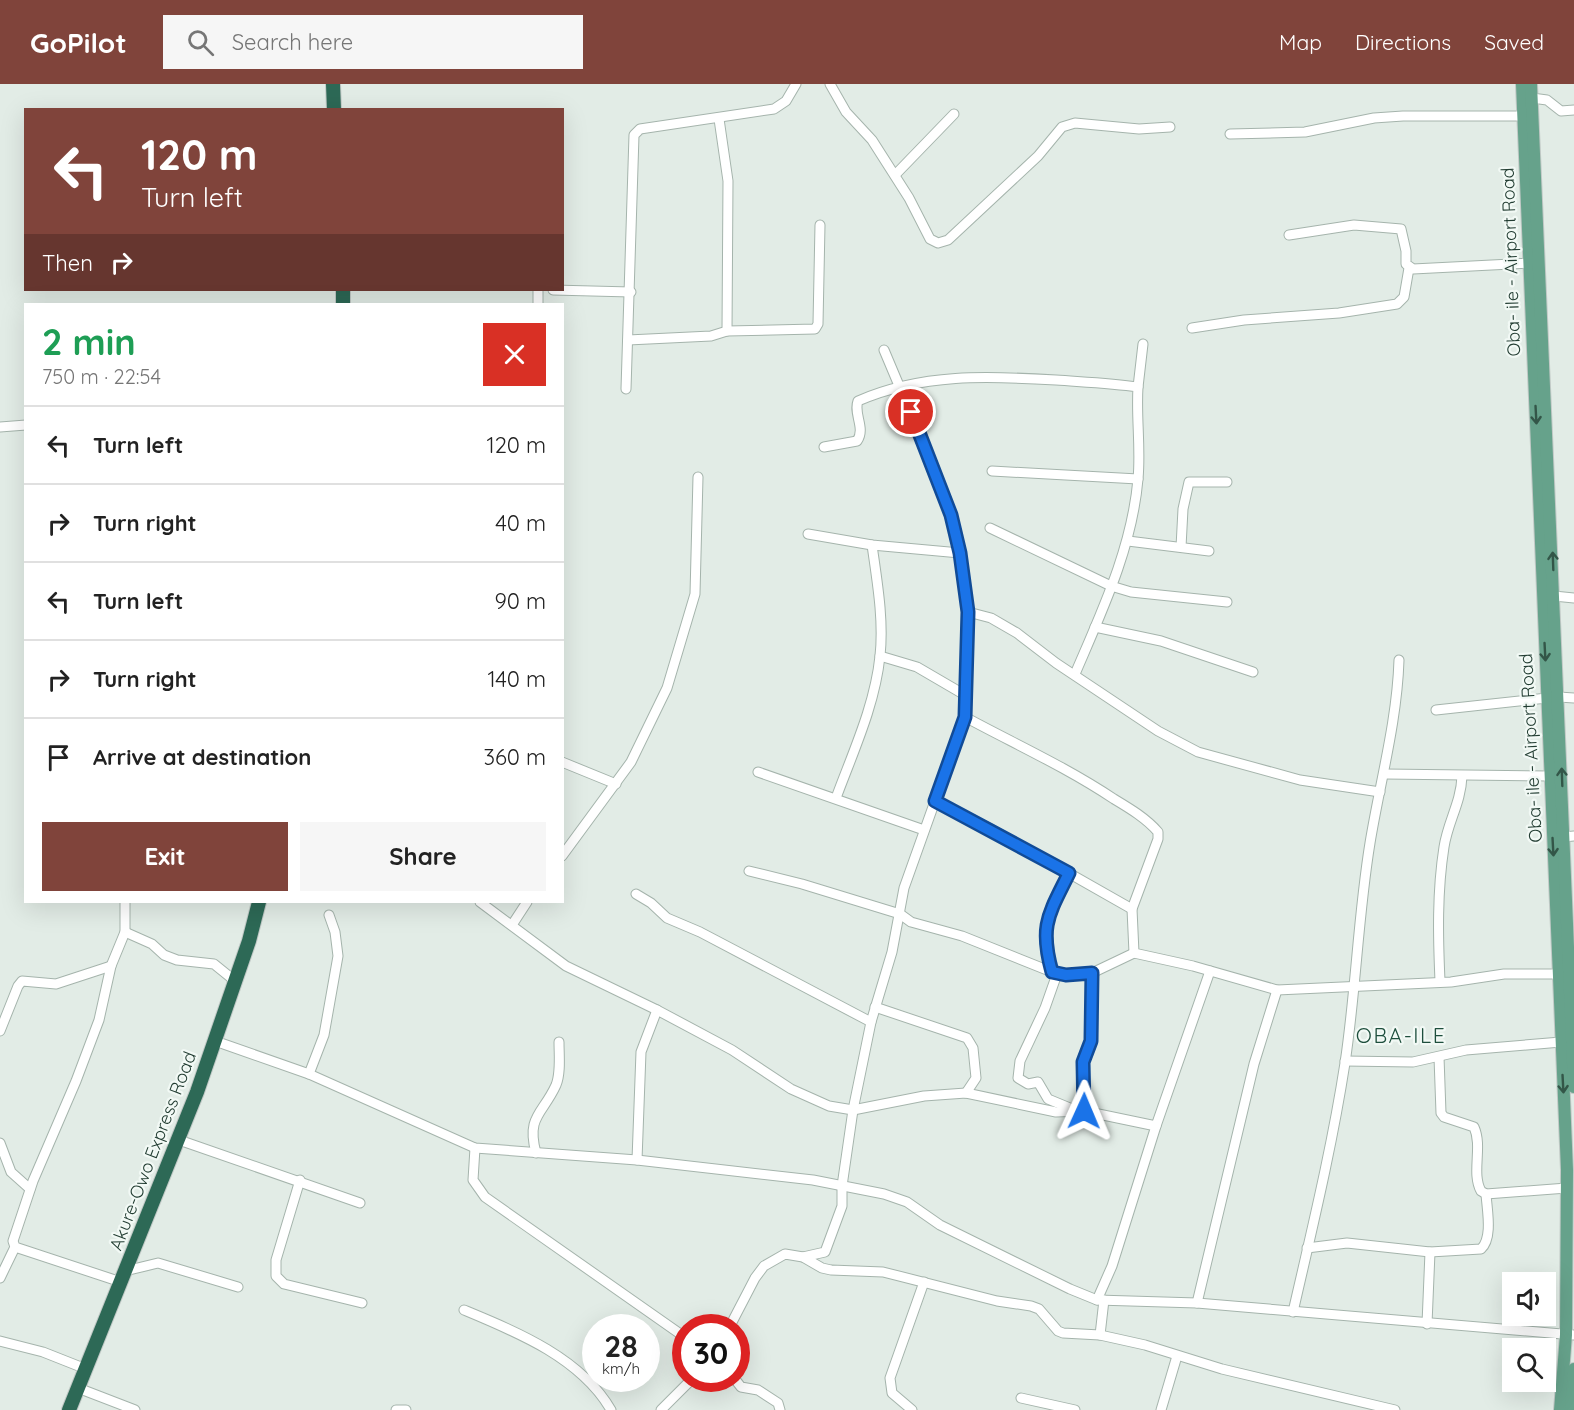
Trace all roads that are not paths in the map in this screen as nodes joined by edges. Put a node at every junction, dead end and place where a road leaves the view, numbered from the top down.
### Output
1 (333, 84) edge
2 (796, 84) edge
3 (830, 84) edge
4 (1522, 84) edge
5 (1531, 84) edge
6 (1532, 98) junction
7 (334, 108) edge
8 (1574, 110) edge
9 (954, 114) dead end
10 (1524, 116) junction
11 (719, 119) junction
12 (1170, 127) dead end
13 (1230, 134) dead end
14 (894, 175) junction
15 (820, 225) dead end
16 (1289, 235) dead end
17 (1529, 263) junction
18 (1409, 268) junction
19 (564, 290) edge
20 (631, 292) junction
21 (1192, 328) dead end
22 (727, 332) junction
23 (628, 340) junction
24 (1143, 344) dead end
25 (884, 350) dead end
26 (1540, 381) junction
27 (901, 385) junction
28 (1138, 387) junction
29 (626, 389) dead end
30 (24, 424) edge
31 (0, 427) edge
32 (824, 447) dead end
33 (992, 471) dead end
34 (698, 477) dead end
35 (1138, 479) junction
36 (1227, 482) dead end
37 (990, 528) dead end
38 (808, 534) dead end
39 (1128, 541) junction
40 (872, 545) junction
41 (1181, 547) junction
42 (1209, 551) dead end
43 (960, 553) junction
44 (1111, 586) junction
45 (1554, 596) junction
46 (1574, 598) edge
47 (1227, 602) dead end
48 (968, 612) junction
49 (1549, 617) junction
50 (1095, 627) junction
51 (880, 656) junction
52 (1399, 660) dead end
53 (1253, 672) dead end
54 (1075, 674) junction
55 (965, 695) junction
56 (1553, 698) junction
57 (1574, 698) edge
58 (1436, 710) dead end
59 (965, 717) junction
60 (564, 763) edge
61 (758, 772) dead end
62 (1385, 774) junction
63 (1462, 776) junction
64 (1550, 776) junction
65 (615, 784) junction
66 (1380, 792) junction
67 (836, 798) junction
68 (935, 801) junction
69 (1558, 814) junction
70 (924, 830) junction
71 (1569, 837) edge
72 (564, 853) edge
73 (749, 872) dead end
74 (1069, 873) junction
75 (636, 894) dead end
76 (125, 903) edge
77 (259, 903) edge
78 (481, 903) edge
79 (526, 903) edge
80 (1132, 909) junction
81 (900, 914) junction
82 (328, 915) dead end
83 (512, 925) junction
84 (125, 932) junction
85 (1134, 953) junction
86 (111, 966) junction
87 (1210, 971) junction
88 (1054, 973) junction
89 (1092, 973) junction
90 (1567, 973) edge
91 (235, 981) junction
92 (1440, 981) junction
93 (1352, 987) junction
94 (1277, 990) junction
95 (875, 1007) junction
96 (657, 1010) junction
97 (871, 1022) junction
98 (0, 1030) edge
99 (214, 1041) junction
100 (559, 1042) dead end
101 (1561, 1042) junction
102 (1439, 1057) junction
103 (1345, 1061) junction
104 (309, 1074) junction
105 (1574, 1087) edge
106 (966, 1094) junction
107 (853, 1110) junction
108 (1080, 1111) junction
109 (1156, 1126) junction
110 (179, 1140) junction
111 (0, 1143) edge
112 (475, 1148) junction
113 (536, 1153) junction
114 (637, 1161) junction
115 (300, 1180) junction
116 (842, 1186) junction
117 (1567, 1188) junction
118 (30, 1189) junction
119 (1486, 1194) junction
120 (360, 1203) dead end
121 (15, 1246) junction
122 (1308, 1248) junction
123 (1430, 1252) junction
124 (803, 1257) junction
125 (123, 1277) junction
126 (0, 1278) edge
127 (1571, 1278) edge
128 (924, 1282) junction
129 (238, 1287) dead end
130 (1101, 1300) junction
131 (362, 1303) dead end
132 (1197, 1303) junction
133 (464, 1310) dead end
134 (1293, 1312) junction
135 (736, 1314) edge
136 (1427, 1324) junction
137 (672, 1328) edge
138 (1100, 1335) junction
139 (1570, 1335) edge
140 (0, 1341) edge
141 (1570, 1350) edge
142 (1177, 1356) junction
143 (86, 1369) junction
144 (1574, 1369) edge
145 (78, 1389) junction
146 (750, 1389) edge
147 (679, 1392) edge
148 (1022, 1398) dead end
149 (69, 1410) edge
150 (135, 1410) edge
151 (396, 1410) edge
152 (406, 1410) edge
153 (610, 1410) edge
154 (661, 1410) edge
155 (780, 1410) edge
156 (912, 1410) edge
157 (1075, 1410) edge
158 (1161, 1410) edge
159 (1391, 1410) edge
160 (1560, 1410) edge
161 (1571, 1410) edge

1 - 7 highway
2 - 11 street
3 - 14 street
4 - 10 main road, Oba- ile - Airport Road
5 - 6 main road, Oba- ile - Airport Road
6 - 8 street
6 - 26 main road, Oba- ile - Airport Road
9 - 14 street
10 - 13 street
10 - 17 main road, Oba- ile - Airport Road
11 - 20 street
11 - 22 street
12 - 14 street
15 - 22 street
16 - 18 street
17 - 18 street
17 - 26 main road, Oba- ile - Airport Road
18 - 21 street
19 - 20 street
20 - 23 street
22 - 23 street
23 - 29 street
24 - 28 street
25 - 27 street
45 -> 26 main road, Oba- ile - Airport Road
26 -> 49 main road, Oba- ile - Airport Road
27 - 28 street
27 - 32 street
27 - 43 street
28 - 35 street
30 - 31 street
33 - 35 street
34 - 65 street
35 - 39 street
36 - 41 street
37 - 44 street
38 - 40 street
39 - 41 street
39 - 44 street
40 - 43 street
40 - 51 street
41 - 42 street
43 - 48 street
44 - 47 street
44 - 50 street
45 - 46 street
45 - 49 main road, Oba- ile - Airport Road
48 - 54 street
48 - 55 street
49 - 56 main road, Oba- ile - Airport Road
50 - 53 street
50 - 54 street
51 - 55 street
51 - 67 street
52 - 62 street
54 - 66 street
55 - 59 street
56 - 57 street
56 - 58 street
56 - 64 main road, Oba- ile - Airport Road
69 -> 56 main road, Oba- ile - Airport Road
59 - 68 street
59 - 80 street
60 - 65 street
61 - 67 street
62 - 63 street
62 - 66 street
63 - 64 street
63 - 92 street
64 - 69 main road, Oba- ile - Airport Road
65 - 72 street
66 - 93 street
67 - 70 street
68 - 70 street
68 - 74 street
69 - 71 main road, Oba- ile - Airport Road
69 -> 90 main road, Oba- ile - Airport Road
70 - 81 street
71 - 90 main road, Oba- ile - Airport Road
73 - 81 street
74 - 80 street
74 - 88 street
75 - 97 street
76 - 84 street
77 - 91 highway, Akure-Owo Express Road
78 - 83 street
79 - 83 street
80 - 85 street
81 - 88 street
81 - 95 street
82 - 104 street
83 - 96 street
84 - 86 street
84 - 91 street
85 - 87 street
85 - 89 street
86 - 98 street
86 - 118 street
87 - 94 street
87 - 109 street
88 - 89 street
88 - 108 street
89 - 108 street
90 - 92 street
90 - 101 main road, Oba- ile - Airport Road
90 - 105 main road, Oba- ile - Airport Road
91 - 99 highway, Akure-Owo Express Road
92 - 93 street
93 - 94 street
93 - 103 street
94 - 132 street
95 - 97 street
95 - 106 street
96 - 107 street
96 - 114 street
97 - 107 street
99 - 104 street
99 - 110 highway, Akure-Owo Express Road
100 - 113 street
101 - 102 street
101 -> 117 main road, Oba- ile - Airport Road
102 - 103 street
102 - 119 street
103 - 122 street
104 - 112 street
106 - 107 street
106 - 108 street
107 - 116 street
108 - 109 street
109 - 130 street
110 - 115 street
110 - 125 highway, Akure-Owo Express Road
111 - 118 street
112 - 113 street
112 - 137 street
113 - 114 street
114 - 116 street
115 - 120 street
115 - 131 street
116 - 124 street
116 - 130 street
117 - 119 street
117 - 127 main road, Oba- ile - Airport Road
118 - 121 street
119 - 123 street
121 - 125 street
121 - 126 street
122 - 123 street
122 - 134 street
123 - 136 street
124 - 128 street
124 - 135 street
125 - 129 street
125 - 143 highway, Akure-Owo Express Road
127 - 139 main road, Oba- ile - Airport Road
128 - 138 street
128 - 156 street
130 - 132 street
130 - 138 street
132 - 134 street
133 - 153 street
134 - 136 street
136 - 139 street
138 - 142 street
139 - 141 main road, Oba- ile - Airport Road
140 - 143 street
141 - 160 main road, Oba- ile - Airport Road
142 - 158 street
142 - 159 street
143 - 145 highway, Akure-Owo Express Road
144 - 161 main road
145 - 149 highway, Akure-Owo Express Road
145 - 150 street
146 - 155 street
147 - 154 street
148 - 157 street
151 - 152 street

